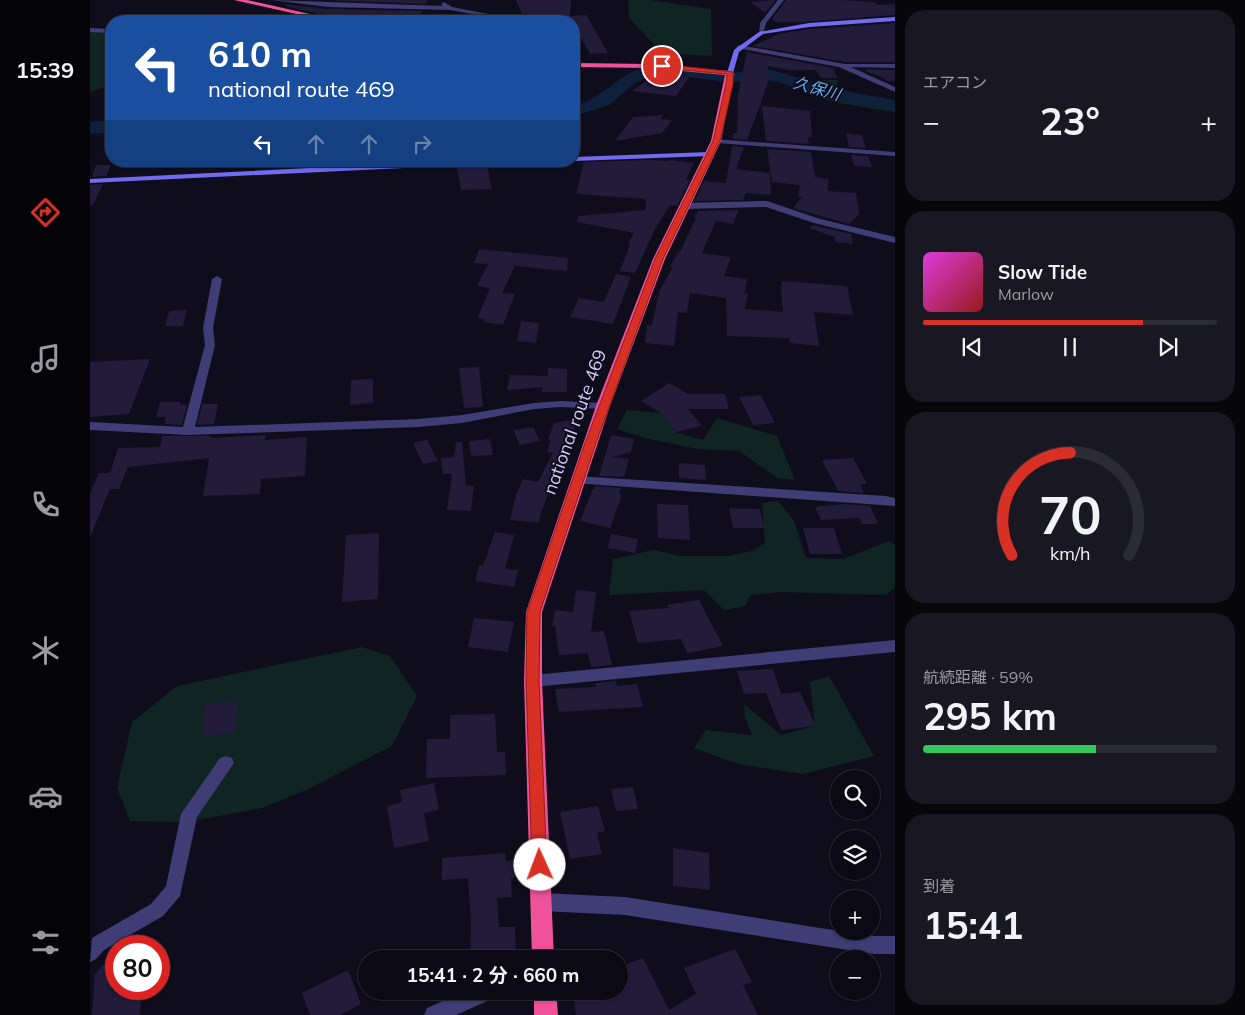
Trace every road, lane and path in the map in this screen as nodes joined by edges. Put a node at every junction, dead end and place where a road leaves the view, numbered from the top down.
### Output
1 (237, 0) edge
2 (274, 0) edge
3 (441, 0) edge
4 (782, 0) edge
5 (450, 8) junction
6 (308, 15) edge
7 (491, 15) edge
8 (895, 20) edge
9 (90, 30) edge
10 (105, 31) edge
11 (761, 34) junction
12 (739, 48) junction
13 (580, 65) edge
14 (841, 65) junction
15 (895, 66) edge
16 (730, 73) junction
17 (895, 90) edge
18 (713, 147) junction
19 (895, 154) edge
20 (580, 158) edge
21 (383, 167) edge
22 (90, 181) edge
23 (684, 206) junction
24 (895, 240) edge
25 (217, 279) dead end
26 (604, 406) junction
27 (90, 426) edge
28 (188, 431) junction
29 (577, 480) junction
30 (895, 502) edge
31 (895, 646) edge
32 (533, 681) junction
33 (226, 763) dead end
34 (541, 902) junction
35 (895, 945) edge
36 (543, 950) edge
37 (90, 953) edge
38 (467, 1000) edge
39 (545, 1000) edge
40 (434, 1015) edge
41 (546, 1015) edge

1 - 6 highway
2 - 5 street
3 - 5 street
4 - 11 street
5 - 7 street
8 - 11 street
9 - 10 street
11 - 12 street
12 - 14 street
12 - 16 street
13 - 16 highway
14 - 15 street
14 - 17 street
16 - 18 highway, national route 469
18 - 19 street
18 - 20 street
18 - 23 highway, national route 469
21 - 22 street
23 - 24 street
23 - 26 highway, national route 469
25 - 28 street
26 - 28 street
26 - 29 highway, national route 469
27 - 28 street
29 - 30 street
29 - 32 highway, national route 469
31 - 32 street
32 - 34 highway, national route 469
33 - 37 street
34 - 35 street
34 - 36 highway, national route 469
38 - 40 street
39 - 41 highway

